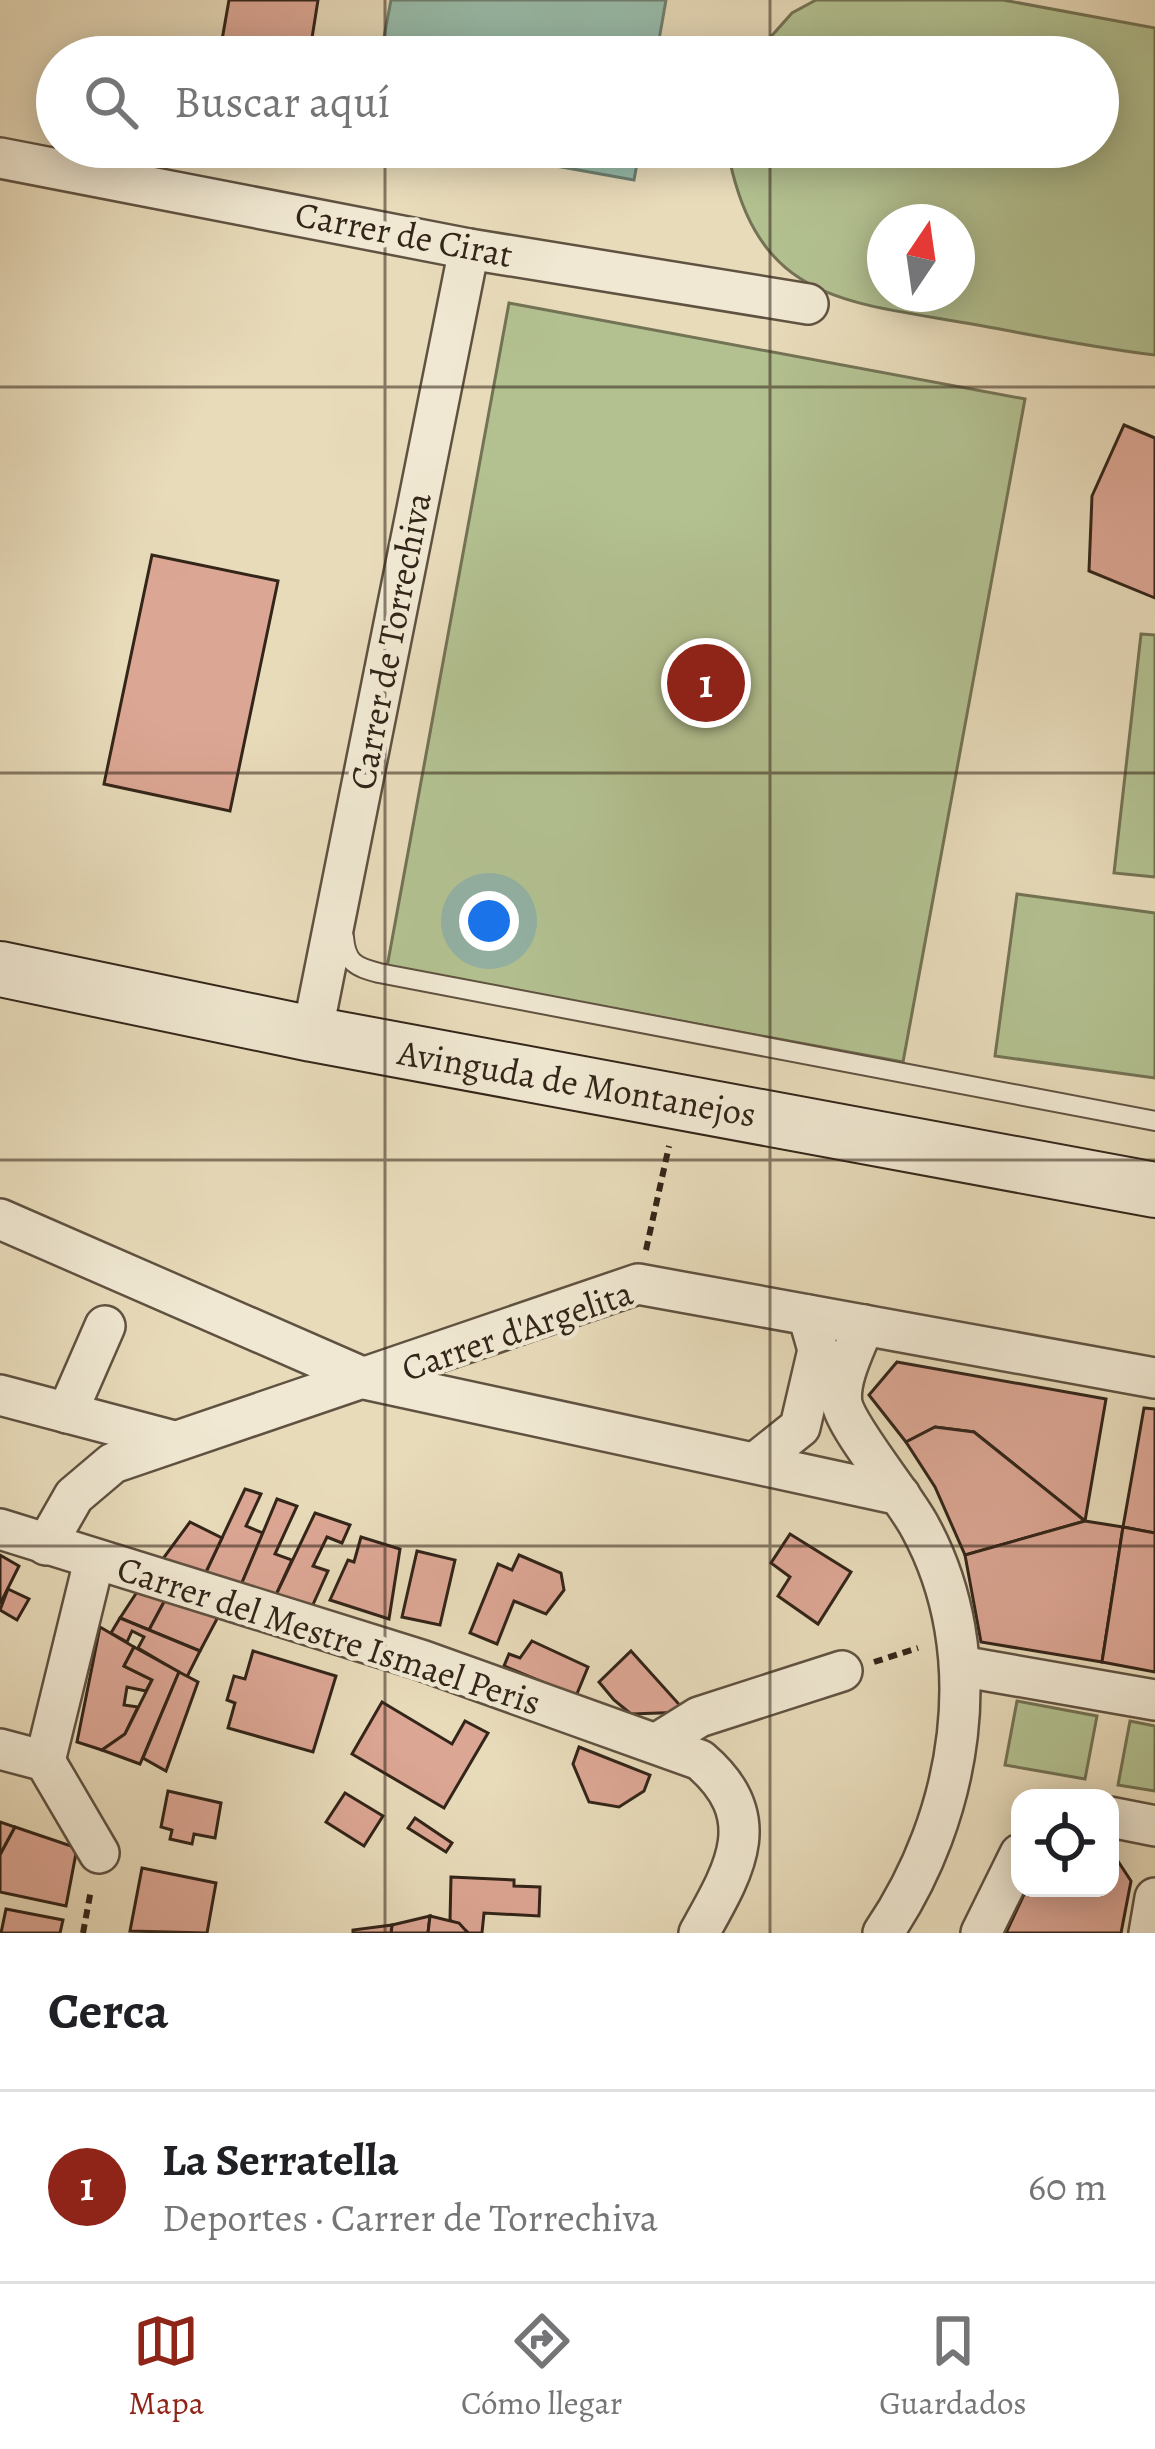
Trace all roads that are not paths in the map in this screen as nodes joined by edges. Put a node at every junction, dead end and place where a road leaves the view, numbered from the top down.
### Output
1 (0, 158) edge
2 (36, 165) edge
3 (52, 168) edge
4 (469, 249) junction
5 (808, 304) dead end
6 (340, 884) junction
7 (0, 969) edge
8 (312, 1034) junction
9 (1155, 1121) edge
10 (1155, 1190) edge
11 (0, 1219) edge
12 (808, 1315) junction
13 (864, 1325) junction
14 (105, 1326) dead end
15 (1155, 1378) edge
16 (369, 1380) junction
17 (0, 1395) edge
18 (842, 1404) junction
19 (67, 1413) junction
20 (174, 1441) junction
21 (770, 1466) junction
22 (900, 1495) junction
23 (0, 1529) edge
24 (46, 1545) junction
25 (94, 1561) junction
26 (958, 1651) junction
27 (842, 1671) road end
28 (1155, 1700) edge
29 (659, 1742) junction
30 (0, 1748) edge
31 (48, 1748) junction
32 (1119, 1819) edge
33 (1155, 1826) edge
34 (99, 1853) road end
35 (1011, 1872) edge
36 (1155, 1898) edge
37 (699, 1933) edge
38 (883, 1933) edge
39 (981, 1933) edge
40 (1149, 1933) edge

1 - 2 street, Carrer de Cirat
3 - 4 street, Carrer de Cirat
4 - 5 street, Carrer de Cirat
4 - 6 street, Carrer de Torrechiva
6 - 8 street, Carrer de Torrechiva
6 - 9 lane
7 - 8 street, Avinguda de Montanejos
8 - 10 street, Avinguda de Montanejos
11 - 16 street
12 - 13 street, Carrer d'Argelita
12 - 16 street, Carrer d'Argelita
12 - 21 street
13 - 15 street, Carrer d'Argelita
13 - 18 street
14 - 19 street
16 - 20 street, Carrer d'Argelita
16 - 21 street, Carrer d'Argelita
17 - 19 street
18 - 21 street
18 - 22 street
19 - 20 street
20 - 24 street, Carrer d'Argelita
21 - 22 street, Carrer d'Argelita
22 - 26 street
23 - 24 street, Carrer del Mestre Ismael Peris
24 - 25 street, Carrer del Mestre Ismael Peris
25 - 29 street, Carrer del Mestre Ismael Peris
25 - 31 street
26 - 28 street
26 - 38 street
27 - 29 street
29 - 37 street, Carrer del Mestre Ismael Peris
30 - 31 street
31 - 34 street
32 - 33 street
35 - 39 street
36 - 40 street

